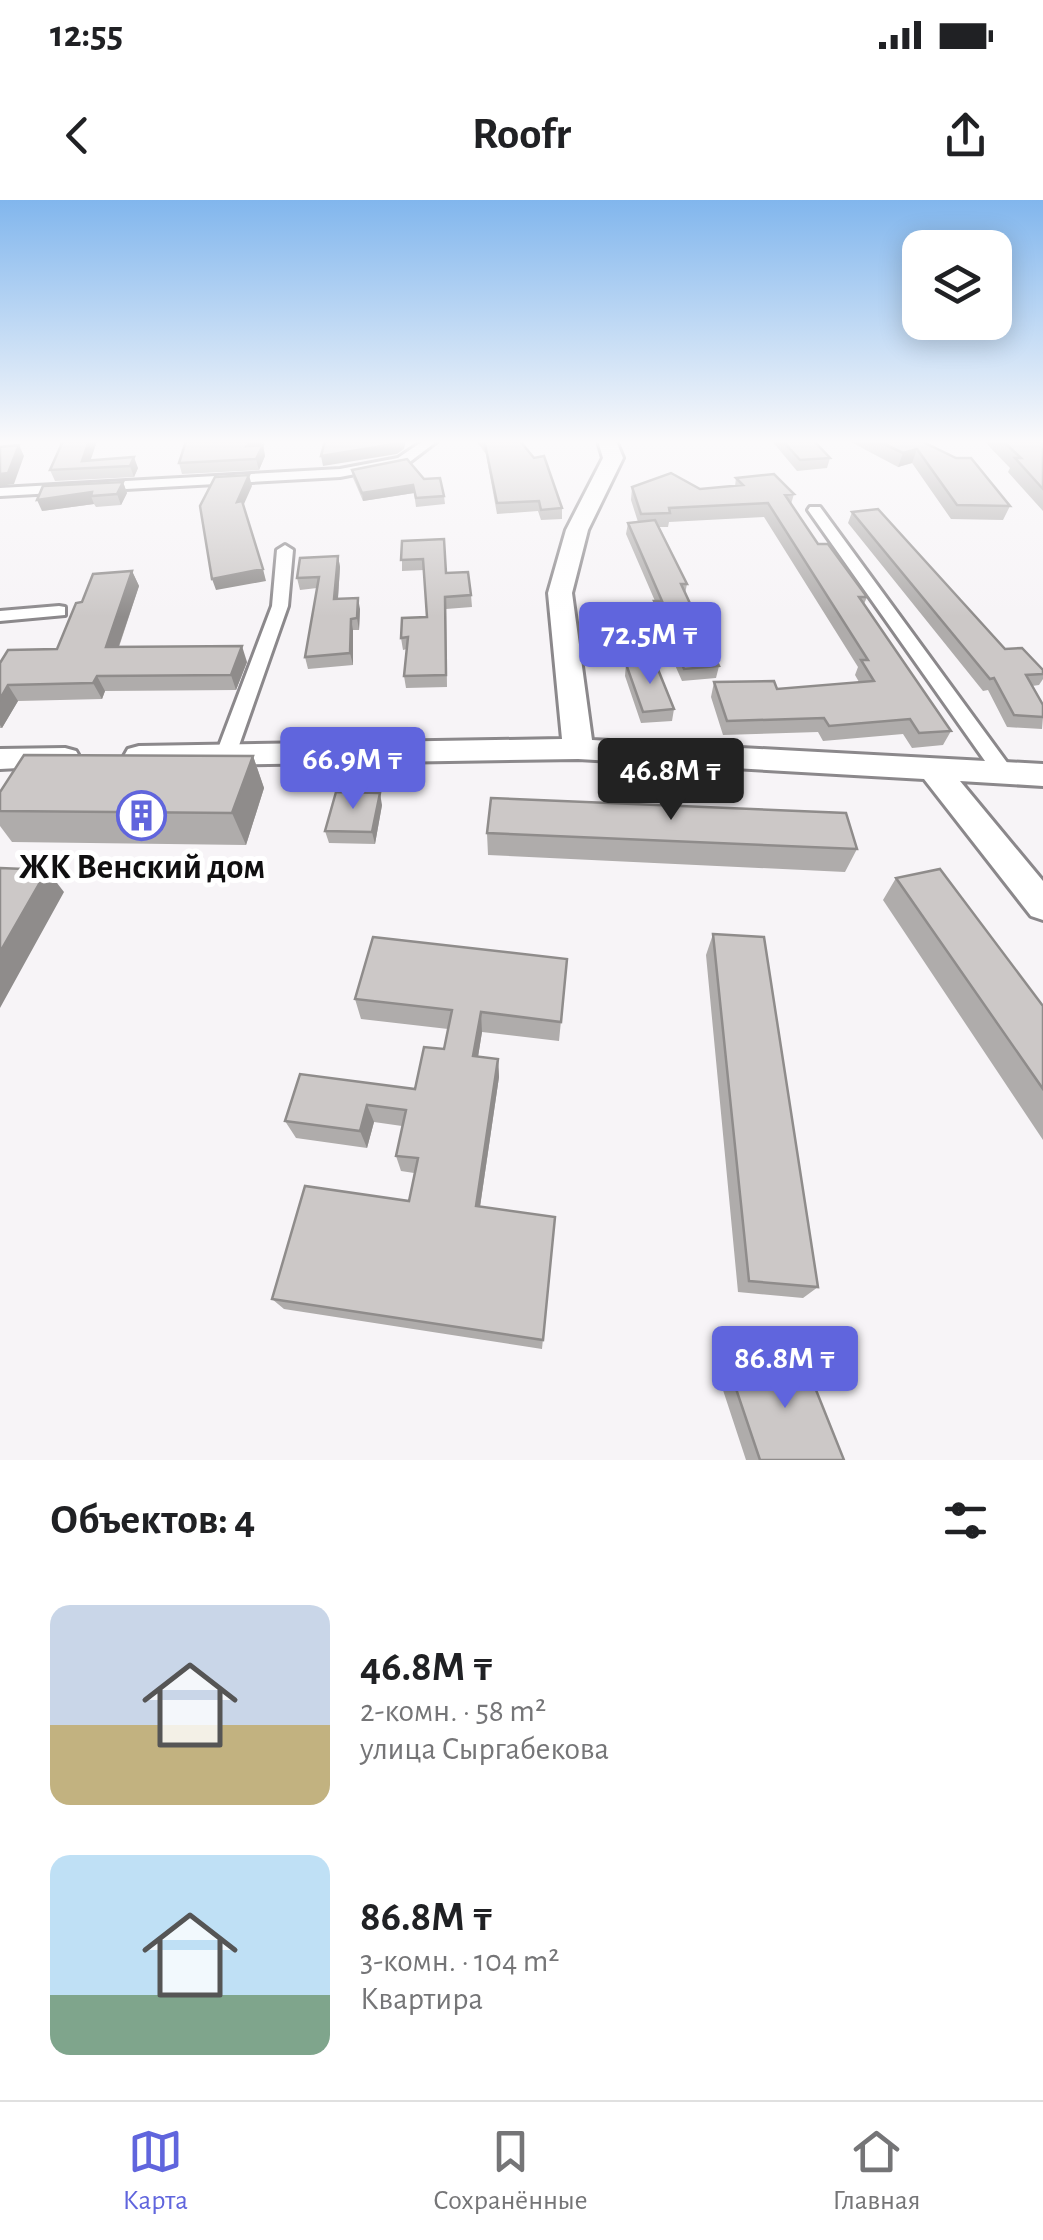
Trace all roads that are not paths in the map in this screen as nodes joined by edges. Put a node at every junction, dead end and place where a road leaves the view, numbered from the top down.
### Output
1 (592, 500) edge
2 (815, 510) dead end
3 (286, 550) dead end
4 (59, 611) dead end
5 (0, 616) edge
6 (578, 749) junction
7 (226, 754) junction
8 (3, 765) edge
9 (933, 769) junction
10 (1004, 773) junction
11 (1043, 775) edge
12 (1043, 906) edge

1 - 6 street
2 - 10 street
3 - 7 street
4 - 5 street
6 - 7 street
6 - 9 street
7 - 8 street
9 - 10 street
9 - 12 street
10 - 11 street

